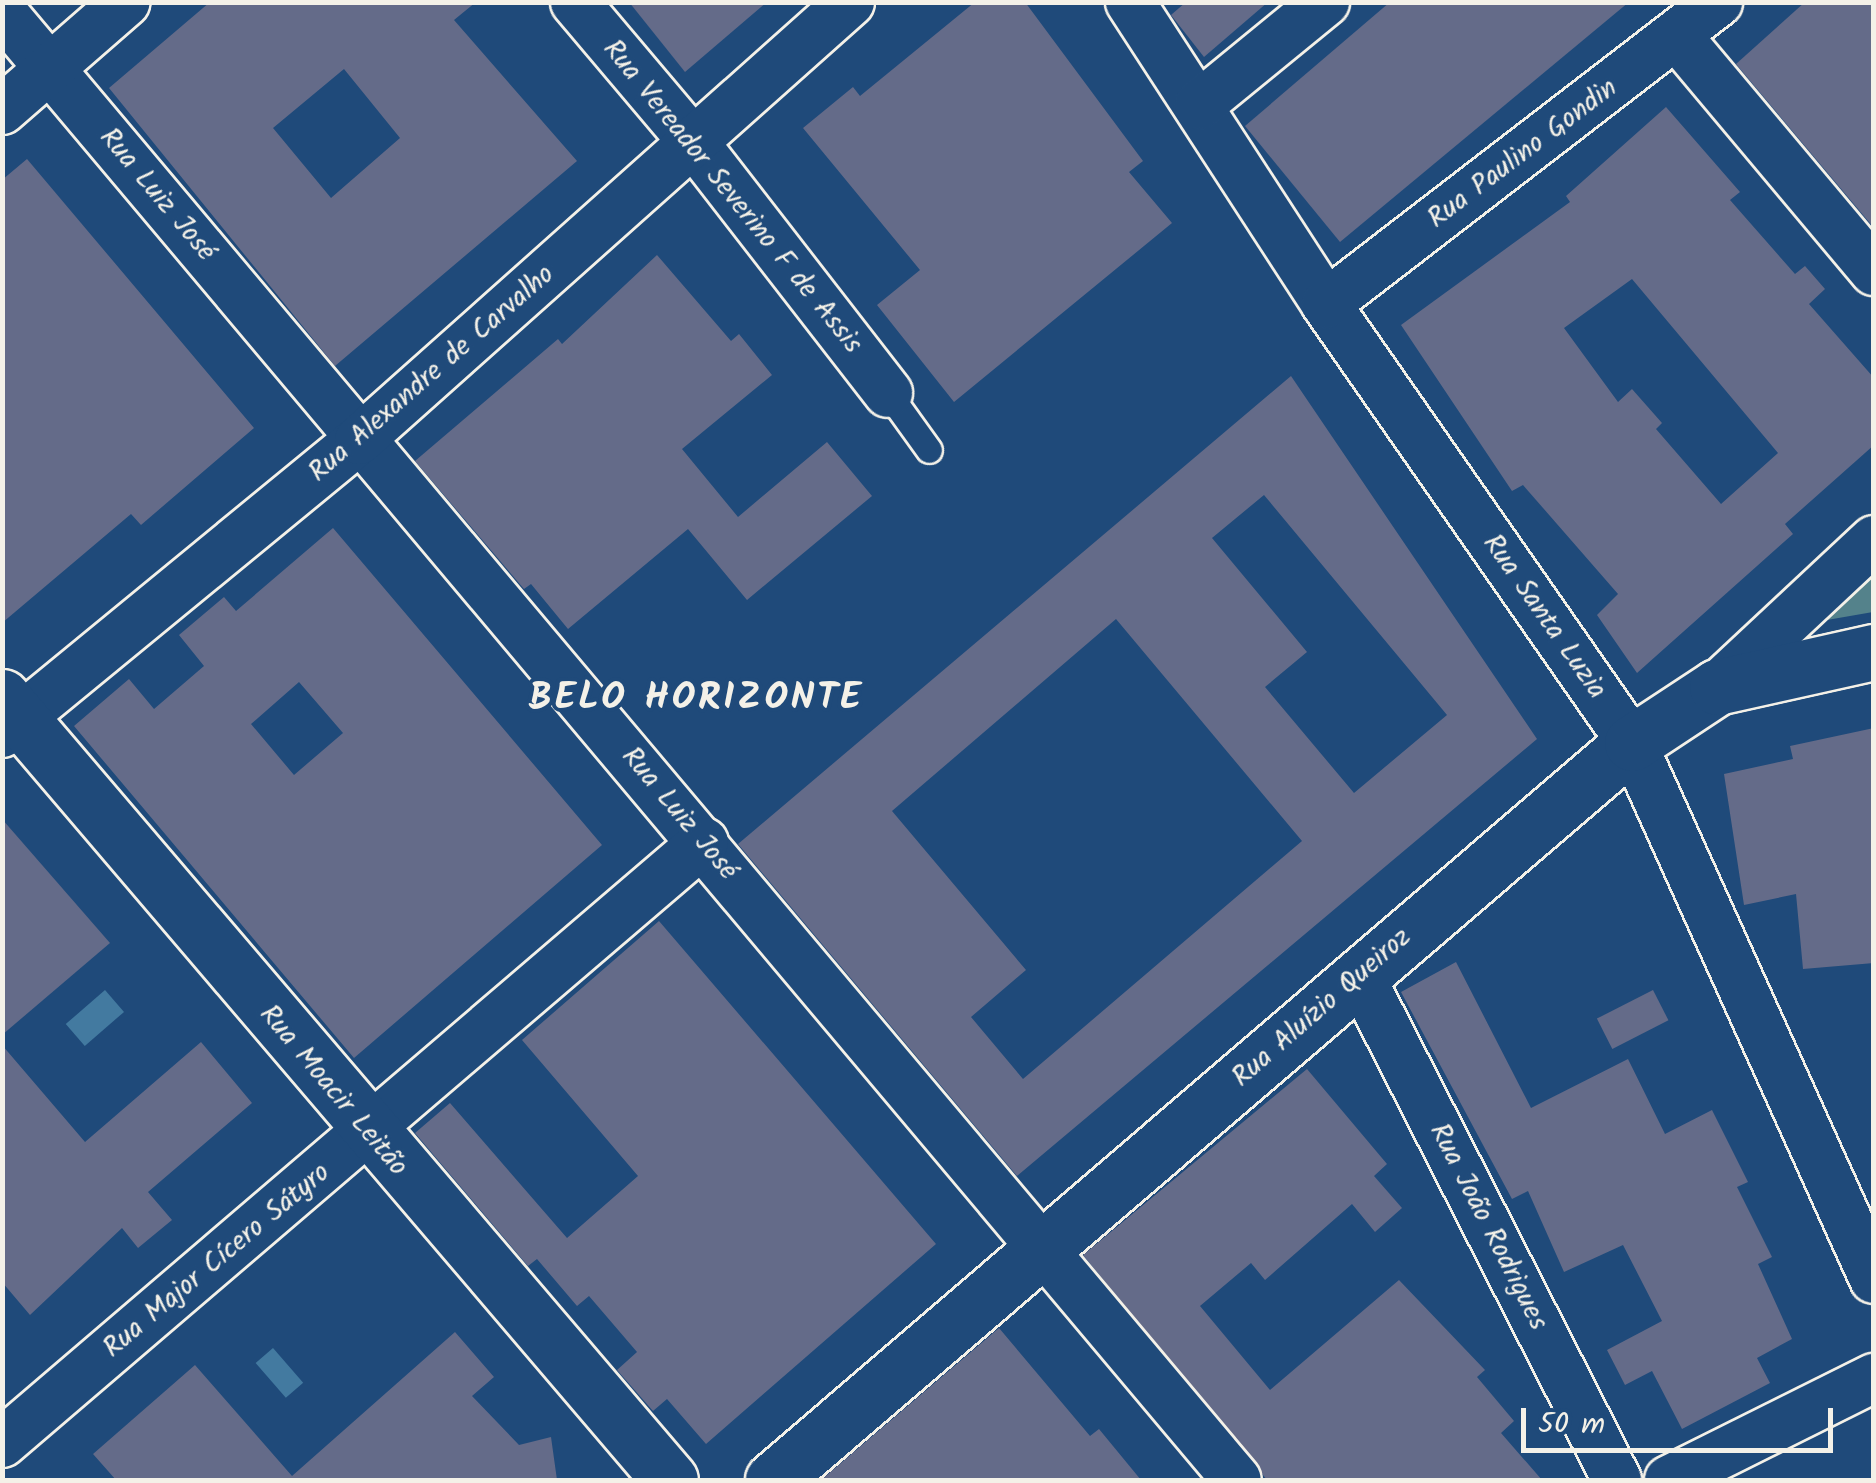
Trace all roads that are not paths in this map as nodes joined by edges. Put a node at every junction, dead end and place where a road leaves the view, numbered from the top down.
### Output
1 (126, 2) edge
2 (575, 2) edge
3 (850, 2) edge
4 (1130, 2) edge
5 (1326, 2) edge
6 (1718, 2) edge
7 (2, 12) edge
8 (1677, 36) junction
9 (51, 68) junction
10 (1198, 105) junction
11 (2, 110) edge
12 (695, 144) junction
13 (1874, 271) edge
14 (1326, 304) junction
15 (888, 392) joint
16 (359, 440) junction
17 (929, 450) dead end
18 (1874, 540) edge
19 (1874, 652) edge
20 (1718, 687) junction
21 (8, 716) edge
22 (1632, 743) junction
23 (704, 842) junction
24 (1359, 974) junction
25 (368, 1133) junction
26 (1047, 1250) junction
27 (1874, 1278) edge
28 (1874, 1378) edge
29 (2, 1443) edge
30 (670, 1480) edge
31 (774, 1480) edge
32 (1237, 1480) edge
33 (1617, 1480) edge
34 (1669, 1480) edge

1 - 9 street
2 - 12 street, Rua Vereador Severino F de Assis
3 - 12 street, Rua Alexandre de Carvalho
4 - 10 street, Rua Santa Luzia
5 - 10 street
6 - 8 street, Rua Paulino Gondin
7 - 9 street, Rua Luiz José
8 - 13 street
8 - 14 street, Rua Paulino Gondin
9 - 11 street
9 - 16 street, Rua Luiz José
10 - 14 street, Rua Santa Luzia
12 - 15 street, Rua Vereador Severino F de Assis
12 - 16 street, Rua Alexandre de Carvalho
14 - 22 street, Rua Santa Luzia
15 - 17 lane
16 - 21 street, Rua Alexandre de Carvalho
16 - 23 street, Rua Luiz José
18 - 20 street, Rua Aluízio Queiroz
19 - 20 main road
20 - 22 main road, Rua Aluízio Queiroz
21 - 25 main road, Rua Moacir Leitão
22 - 24 main road, Rua Aluízio Queiroz
22 - 27 street, Rua Santa Luzia
23 - 25 street, Rua Major Cícero Sátyro
23 - 26 street, Rua Luiz José
24 - 26 main road, Rua Aluízio Queiroz
24 - 33 street, Rua João Rodrigues
25 - 29 street, Rua Major Cícero Sátyro
25 - 30 main road, Rua Moacir Leitão
26 - 31 main road, Rua Aluízio Queiroz
26 - 32 street, Rua Luiz José
28 - 34 street

